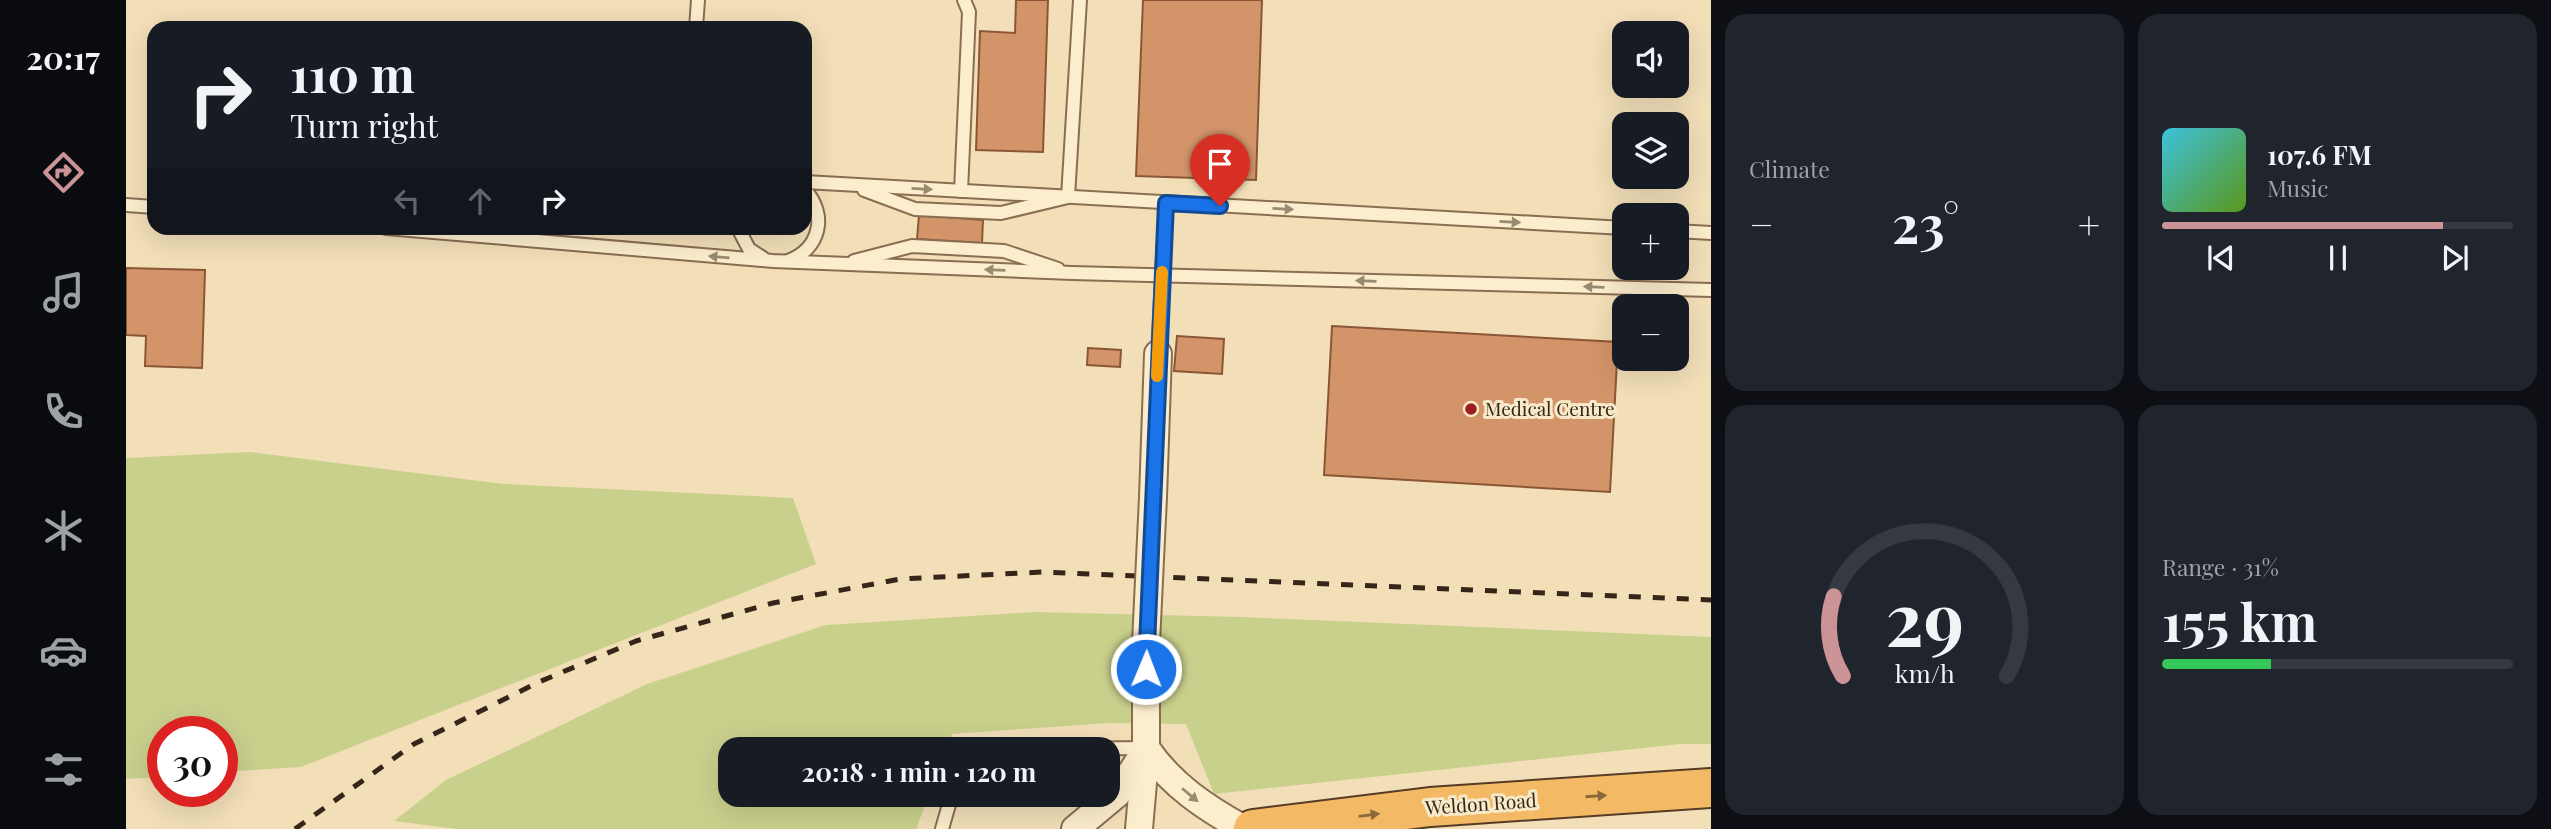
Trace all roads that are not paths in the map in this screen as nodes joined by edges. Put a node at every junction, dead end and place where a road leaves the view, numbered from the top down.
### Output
1 (698, 0) edge
2 (964, 0) edge
3 (1080, 0) edge
4 (696, 21) edge
5 (812, 182) edge
6 (850, 185) junction
7 (961, 191) junction
8 (1068, 197) junction
9 (147, 201) edge
10 (812, 201) edge
11 (126, 203) edge
12 (1166, 203) junction
13 (147, 206) edge
14 (1612, 227) edge
15 (1689, 232) edge
16 (1711, 233) edge
17 (468, 235) edge
18 (742, 235) edge
19 (773, 261) junction
20 (840, 264) junction
21 (1072, 273) junction
22 (1162, 275) junction
23 (1711, 290) edge
24 (1158, 354) joint
25 (1120, 748) edge
26 (1146, 748) junction
27 (1711, 788) edge
28 (948, 807) edge
29 (942, 829) edge
30 (1075, 829) edge
31 (1139, 829) edge
32 (1244, 829) edge
33 (1253, 829) edge

1 - 4 lane
2 - 7 lane
3 - 8 lane
5 - 6 lane
6 -> 7 lane
6 - 8 lane
7 - 8 lane
8 - 12 lane
9 - 11 lane
10 - 19 lane
11 - 13 lane
12 -> 14 lane
12 - 22 lane
15 - 16 lane
19 -> 17 lane
18 - 19 lane
19 - 20 lane
21 -> 20 lane
20 - 21 lane
21 - 22 lane
23 -> 22 lane
22 - 24 lane
24 - 26 street, bridge
25 - 26 lane
26 - 30 street
26 - 31 street
26 -> 32 street
33 -> 27 highway, Weldon Road
28 - 29 lane

